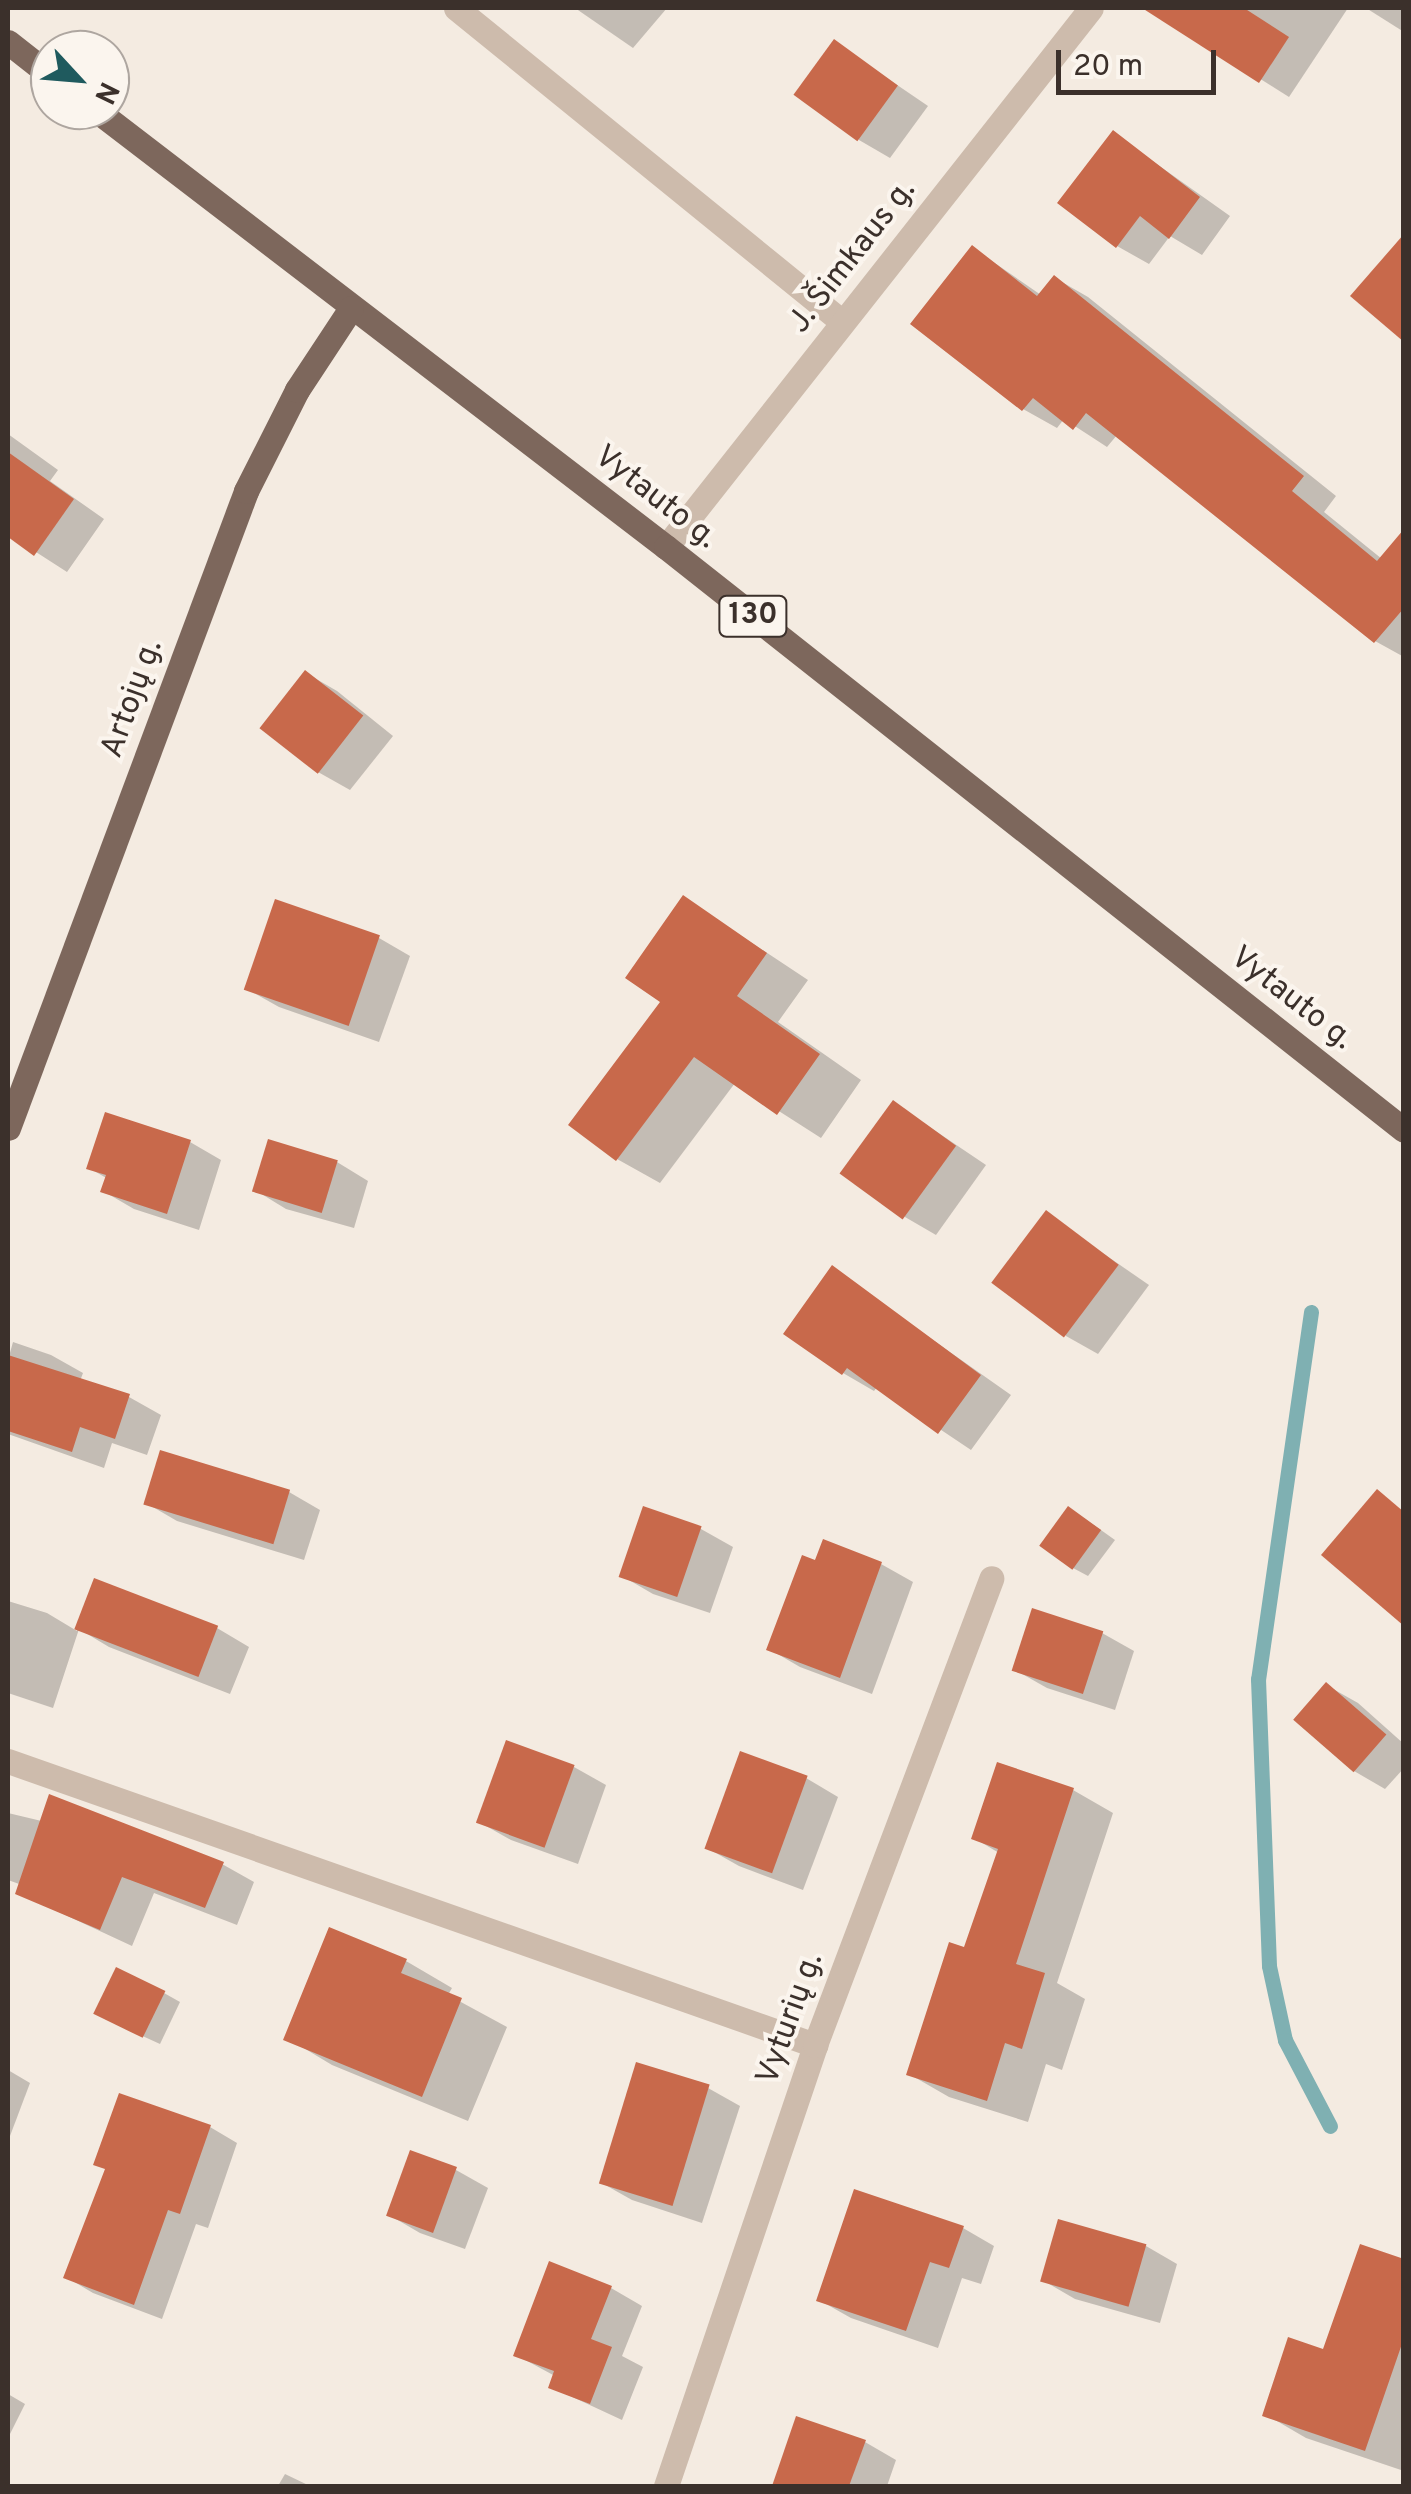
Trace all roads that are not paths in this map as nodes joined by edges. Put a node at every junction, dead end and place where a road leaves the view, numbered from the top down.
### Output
1 (456, 8) edge
2 (1091, 8) edge
3 (8, 42) edge
4 (30, 59) edge
5 (122, 130) edge
6 (351, 308) junction
7 (843, 322) junction
8 (666, 547) junction
9 (8, 1128) edge
10 (1404, 1130) edge
11 (990, 1578) dead end
12 (8, 1761) edge
13 (815, 2045) junction
14 (666, 2486) edge

1 - 7 street
2 - 7 street, J. Šimkaus g.
3 - 4 main road
5 - 6 main road, Vytauto g. / 130
6 - 8 main road, Vytauto g. / 130
6 - 9 main road, Artojų g.
7 - 8 street, J. Šimkaus g.
8 - 10 main road, Vytauto g. / 130
11 - 13 street, Vyturių g.
12 - 13 street
13 - 14 street, Vyturių g.

